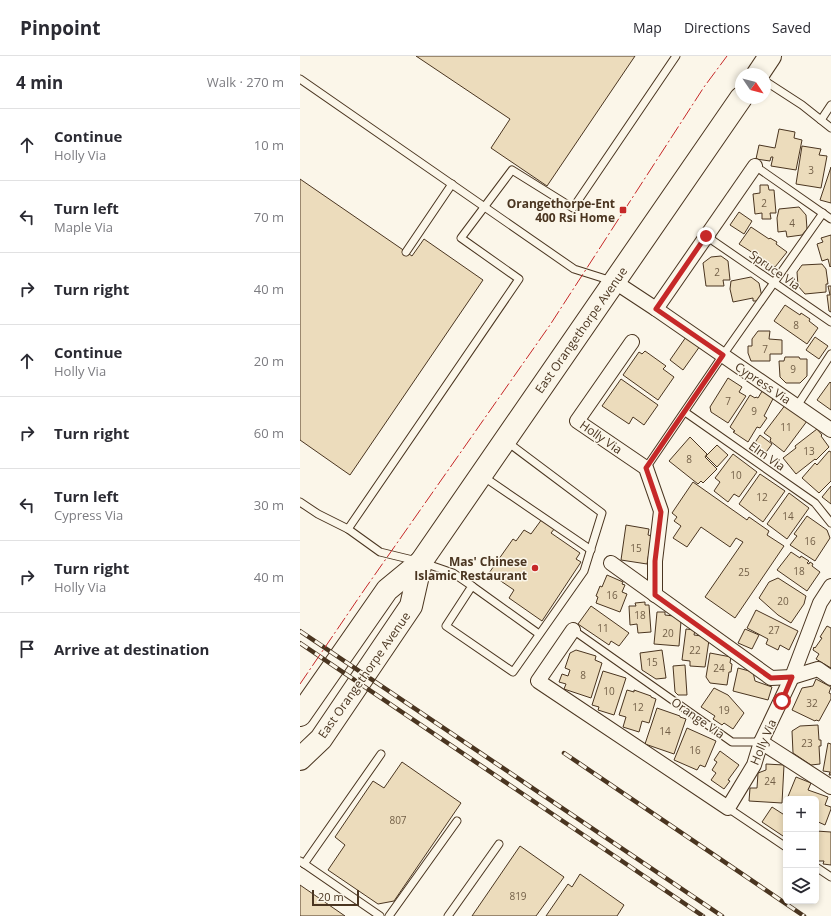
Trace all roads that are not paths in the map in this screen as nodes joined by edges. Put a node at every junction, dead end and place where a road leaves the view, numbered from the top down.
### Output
1 (676, 56) edge
2 (770, 56) edge
3 (762, 68) edge
4 (300, 79) edge
5 (771, 85) edge
6 (737, 104) edge
7 (831, 106) edge
8 (821, 120) junction
9 (831, 128) edge
10 (755, 166) joint
11 (452, 184) junction
12 (484, 206) junction
13 (823, 214) junction
14 (831, 219) edge
15 (706, 236) junction
16 (406, 252) dead end
17 (615, 282) junction
18 (774, 283) junction
19 (656, 309) junction
20 (831, 322) edge
21 (632, 342) dead end
22 (831, 354) edge
23 (723, 355) junction
24 (797, 406) junction
25 (685, 412) junction
26 (831, 430) edge
27 (505, 441) junction
28 (646, 468) junction
29 (482, 475) junction
30 (300, 502) edge
31 (831, 523) edge
32 (348, 529) junction
33 (591, 550) junction
34 (421, 562) junction
35 (611, 563) dead end
36 (472, 586) junction
37 (831, 586) edge
38 (655, 595) junction
39 (573, 630) joint
40 (539, 634) junction
41 (792, 677) junction
42 (831, 678) edge
43 (300, 715) edge
44 (761, 742) junction
45 (381, 754) dead end
46 (300, 759) edge
47 (831, 787) edge
48 (728, 808) junction
49 (457, 821) dead end
50 (499, 844) dead end
51 (783, 844) edge
52 (302, 862) edge
53 (818, 868) edge
54 (831, 877) edge
55 (380, 916) edge
56 (389, 916) edge
57 (448, 916) edge

1 - 12 lane
2 - 3 main road
4 - 11 lane
5 - 8 lane
6 - 17 main road, East Orangethorpe Avenue
7 - 8 lane
8 - 9 lane
10 - 13 lane
10 - 15 street
11 - 12 lane
11 - 16 lane
12 - 17 lane
12 - 32 lane
13 - 14 lane
13 - 18 lane
15 - 18 lane, Spruce Via
15 - 19 street
17 - 19 street, Cypress Via
17 - 27 main road, East Orangethorpe Avenue
18 - 20 lane, Spruce Via
18 - 23 lane
19 - 23 street, Cypress Via
21 - 28 street, Holly Via
22 - 24 lane
23 - 24 street, Cypress Via
23 - 25 lane
24 - 26 street, Cypress Via
25 - 28 lane
25 - 31 lane, Elm Via
27 - 29 main road, East Orangethorpe Avenue
27 - 33 lane
28 - 38 street
29 - 33 lane
29 - 34 main road, East Orangethorpe Avenue
30 - 32 lane
32 - 34 lane
33 - 40 lane
34 - 36 lane
34 - 43 main road, East Orangethorpe Avenue
34 - 46 main road, East Orangethorpe Avenue
35 - 38 street
36 - 40 lane
36 - 40 lane
37 - 41 street, Holly Via
38 - 41 street
39 - 44 lane, Orange Via
39 - 48 street
41 - 42 street
41 - 44 street, Holly Via
44 - 47 street
44 - 48 street, Holly Via
45 - 52 lane
48 - 51 lane
49 - 56 lane
50 - 57 lane
52 - 55 lane
53 - 54 lane

